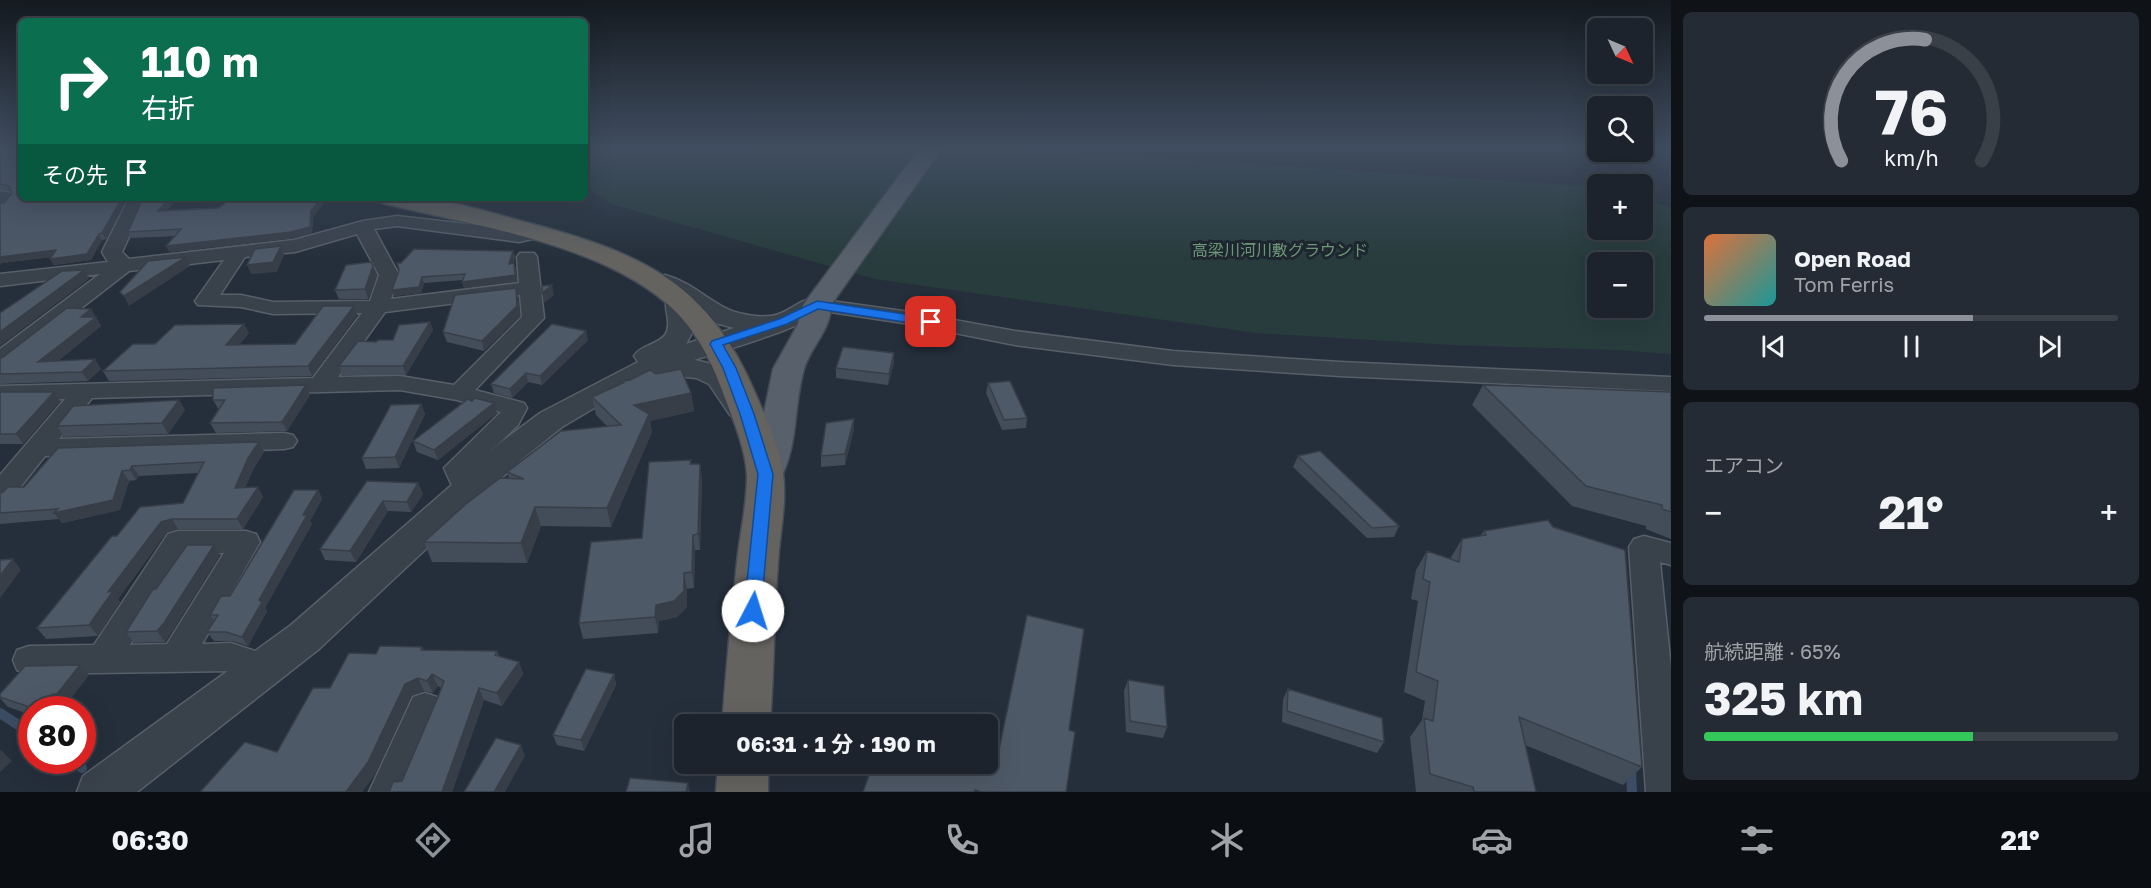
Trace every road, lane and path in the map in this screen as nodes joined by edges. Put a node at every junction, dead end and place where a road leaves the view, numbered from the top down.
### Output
1 (904, 185) edge
2 (0, 196) edge
3 (136, 201) edge
4 (399, 201) edge
5 (0, 203) edge
6 (363, 226) junction
7 (531, 245) junction
8 (238, 254) junction
9 (125, 265) junction
10 (0, 280) edge
11 (652, 281) junction
12 (530, 288) junction
13 (825, 293) junction
14 (678, 298) junction
15 (378, 307) junction
16 (783, 321) junction
17 (716, 344) junction
18 (0, 360) edge
19 (638, 372) junction
20 (1671, 384) edge
21 (320, 385) junction
22 (85, 391) junction
23 (0, 393) edge
24 (459, 393) junction
25 (583, 401) junction
26 (747, 414) junction
27 (284, 441) dead end
28 (38, 448) junction
29 (765, 474) junction
30 (3, 485) edge
31 (467, 490) junction
32 (1671, 554) edge
33 (176, 658) junction
34 (103, 659) junction
35 (29, 660) dead end
36 (264, 668) junction
37 (424, 708) dead end
38 (746, 714) edge
39 (743, 774) edge
40 (100, 792) edge
41 (388, 792) edge
42 (742, 792) edge
43 (1665, 792) edge

1 - 13 main road
2 - 5 street
3 - 9 street
4 - 7 highway
6 - 7 street
6 - 8 street
6 - 15 street
7 - 11 highway
7 - 12 street
8 - 9 street
8 - 15 street
9 - 10 street
9 - 18 street
11 - 14 highway
11 - 16 street
12 - 15 street
12 - 24 street
13 - 16 street
13 - 20 street
13 - 29 main road
14 - 17 highway
14 - 25 street
15 - 21 street
16 - 17 street
17 - 19 street
17 - 26 highway
19 - 25 street
19 - 26 street
21 - 22 street
21 - 24 street
22 - 23 street
22 - 28 street
24 - 31 street
25 - 31 street
26 - 29 highway
27 - 28 street
28 - 30 street
29 - 38 highway
31 - 36 street
32 - 43 street
33 - 34 street
33 - 34 street
33 - 36 street
34 - 35 street
36 - 40 street
37 - 41 street
39 - 42 highway

